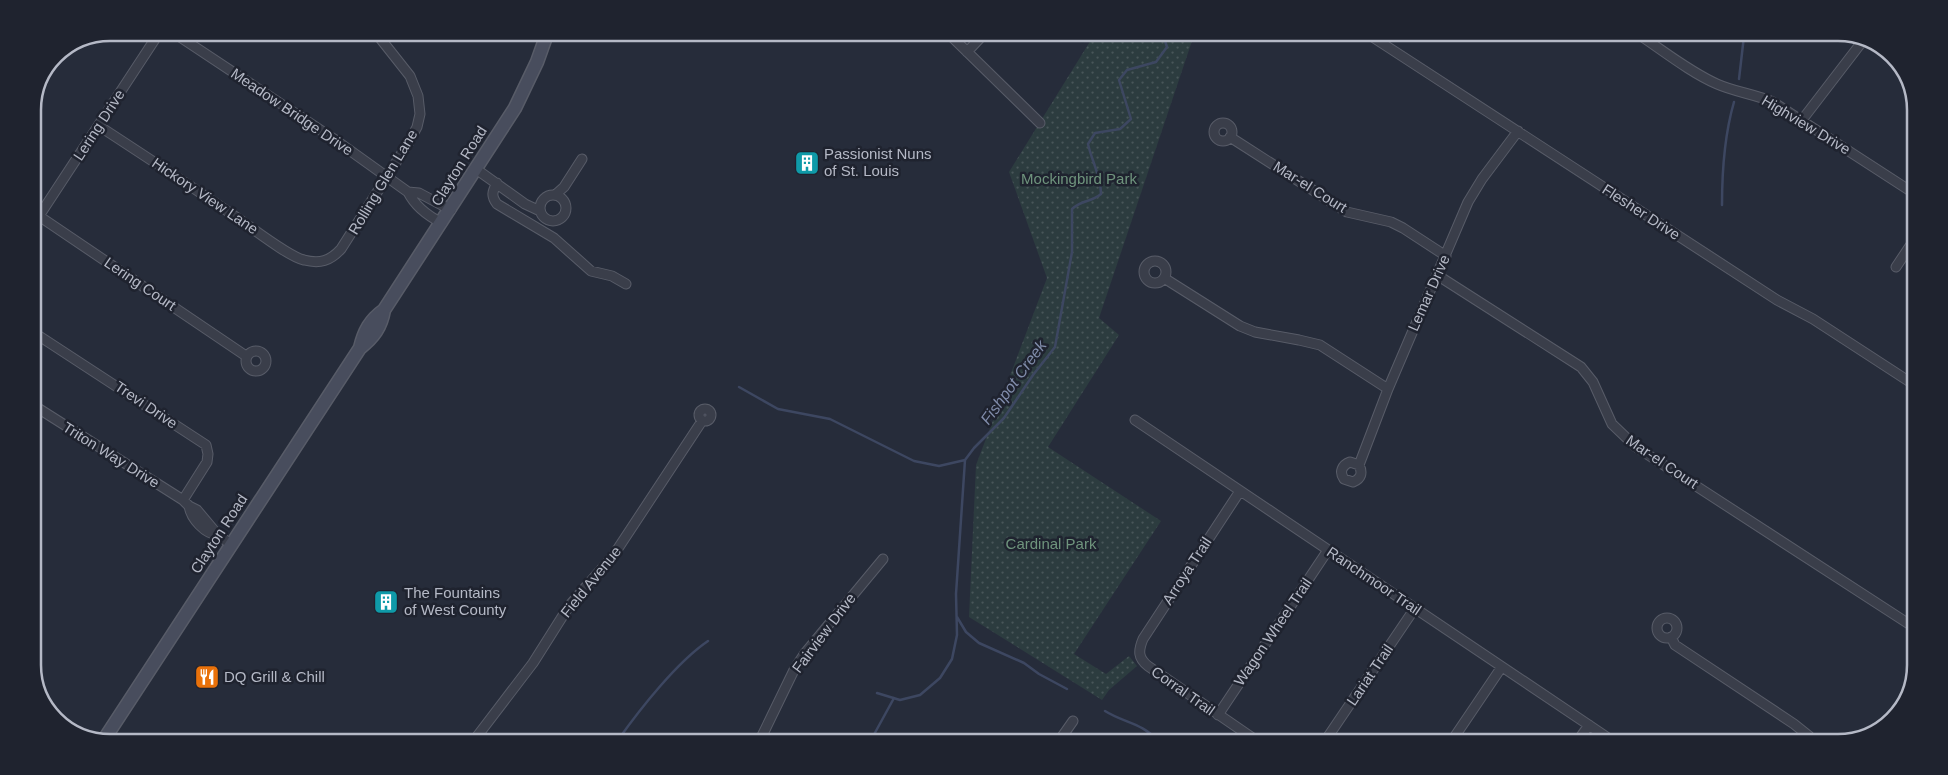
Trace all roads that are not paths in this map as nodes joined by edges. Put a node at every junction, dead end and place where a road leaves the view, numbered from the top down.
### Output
1 (154, 41) edge
2 (186, 41) edge
3 (382, 41) edge
4 (545, 41) edge
5 (957, 41) edge
6 (978, 41) edge
7 (1379, 41) edge
8 (1649, 41) edge
9 (1860, 45) edge
10 (967, 52) junction
11 (1802, 120) junction
12 (1040, 123) dead end
13 (99, 126) junction
14 (1518, 131) junction
15 (1230, 137) dead end
16 (582, 159) dead end
17 (476, 169) junction
18 (386, 178) junction
19 (497, 184) junction
20 (1907, 189) edge
21 (408, 192) junction
22 (555, 195) junction
23 (41, 207) edge
24 (450, 210) junction
25 (540, 211) junction
26 (41, 217) edge
27 (442, 223) junction
28 (1907, 250) edge
29 (1446, 256) junction
30 (313, 261) joint
31 (1896, 267) dead end
32 (1437, 275) junction
33 (1164, 278) dead end
34 (626, 284) dead end
35 (41, 337) edge
36 (246, 356) dead end
37 (1907, 380) edge
38 (1388, 389) junction
39 (41, 410) edge
40 (1135, 420) dead end
41 (702, 421) dead end
42 (1358, 465) dead end
43 (1240, 491) junction
44 (186, 503) junction
45 (232, 545) junction
46 (1328, 550) junction
47 (883, 558) dead end
48 (1415, 608) junction
49 (1907, 623) edge
50 (1671, 637) dead end
51 (1139, 653) joint
52 (1501, 668) junction
53 (1218, 715) junction
54 (1073, 721) dead end
55 (1589, 725) junction
56 (108, 734) edge
57 (479, 734) edge
58 (763, 734) edge
59 (1064, 734) edge
60 (1247, 734) edge
61 (1330, 734) edge
62 (1456, 734) edge
63 (1583, 734) edge
64 (1602, 734) edge
65 (1806, 734) edge

1 - 13 street, Lering Drive
2 - 18 street, Meadow Bridge Drive
3 - 18 street, Rolling Glen Lane
4 - 17 main road, Clayton Road
5 - 10 street
6 - 10 street
7 - 14 street, Flesher Drive
8 - 11 street, Highview Drive
9 - 11 street
10 - 12 street
11 - 20 street, Highview Drive
13 - 23 street, Lering Drive
13 - 30 street, Hickory View Lane
14 - 29 street, Lemar Drive
14 - 37 street, Flesher Drive
15 - 29 street, Mar-el Court
16 - 22 street
17 - 19 street
17 - 24 main road, Clayton Road
18 - 21 street, Meadow Bridge Drive
18 - 30 street, Rolling Glen Lane
19 - 25 street
19 - 34 street
21 - 24 street, Meadow Bridge Drive
21 - 27 street, Meadow Bridge Drive
22 - 25 street
22 - 25 street
24 - 27 main road, Clayton Road
26 - 36 street, Lering Court
27 - 45 main road, Clayton Road
28 - 31 street
29 - 32 street, Lemar Drive
32 - 38 street, Lemar Drive
32 - 49 street, Mar-el Court
33 - 38 street
35 - 44 street, Trevi Drive
38 - 42 street, Lemar Drive
39 - 44 street, Triton Way Drive
40 - 43 street, Ranchmoor Trail
41 - 57 street, Field Avenue
43 - 46 street, Ranchmoor Trail
43 - 51 street, Arroya Trail
44 - 45 street, Triton Way Drive
45 - 56 main road, Clayton Road
46 - 48 street, Ranchmoor Trail
46 - 53 street, Wagon Wheel Trail
47 - 58 street, Fairview Drive
48 - 52 street, Ranchmoor Trail
48 - 61 street, Lariat Trail
50 - 65 street
51 - 53 street, Corral Trail
52 - 55 street, Ranchmoor Trail
52 - 62 street
53 - 60 street, Corral Trail
54 - 59 street
55 - 63 street
55 - 64 street, Ranchmoor Trail

